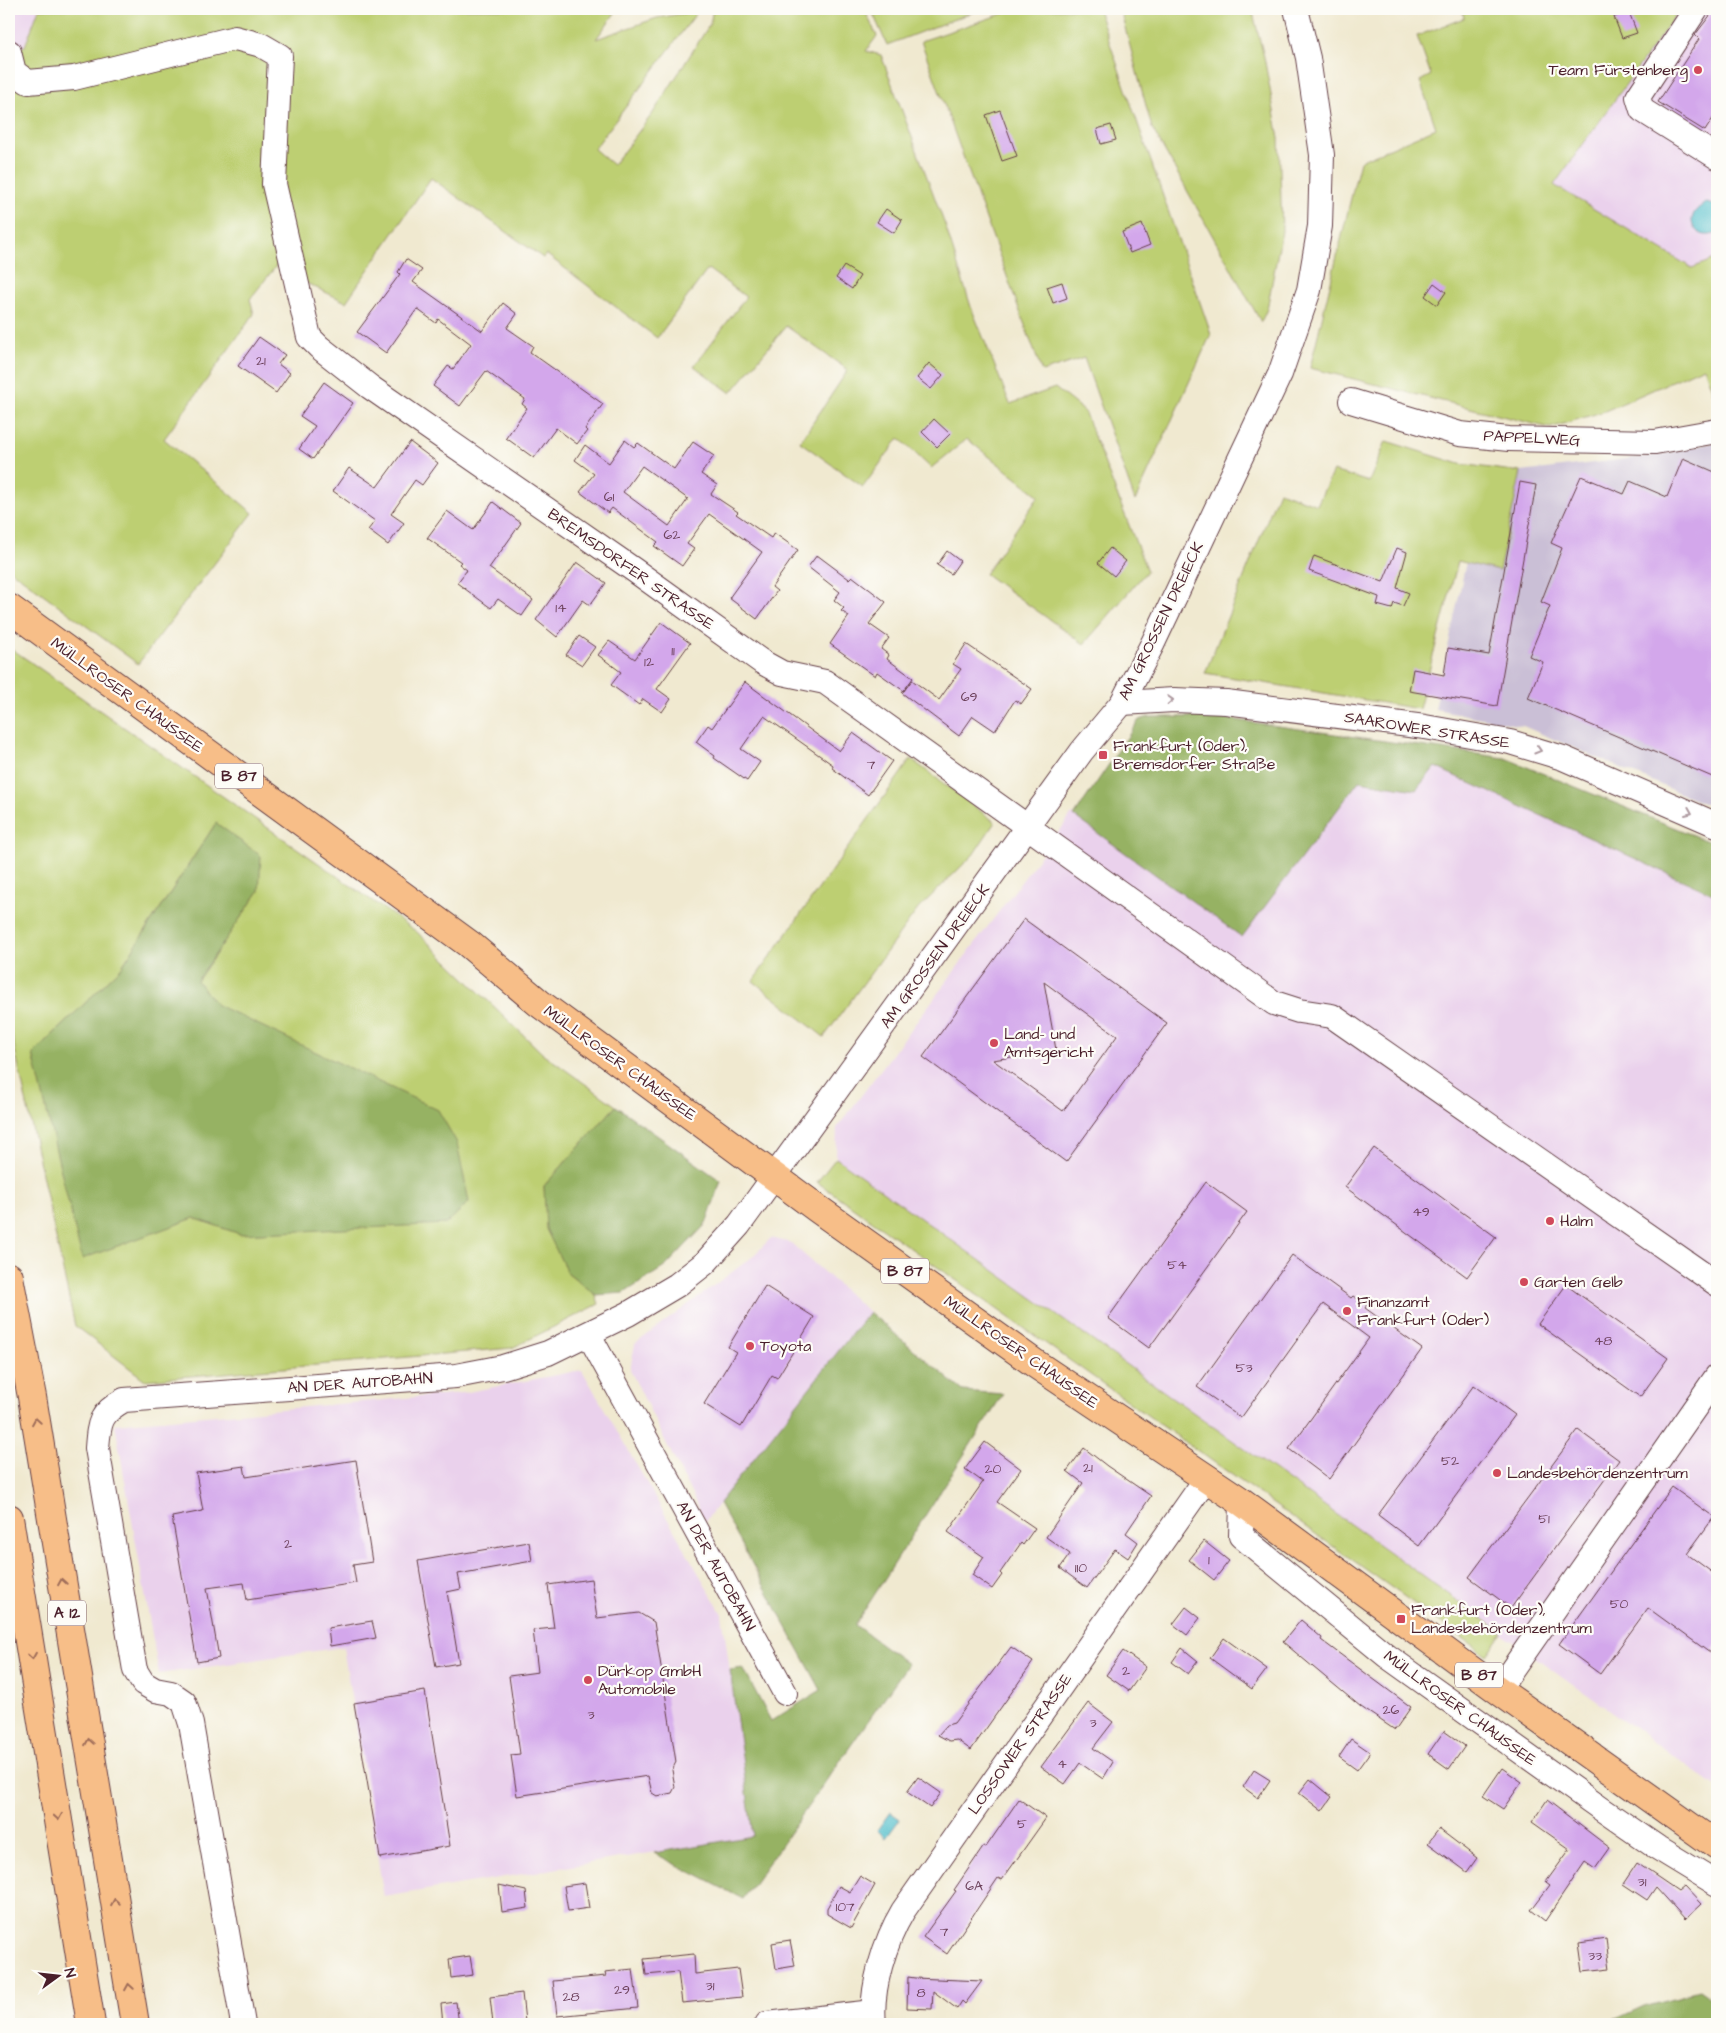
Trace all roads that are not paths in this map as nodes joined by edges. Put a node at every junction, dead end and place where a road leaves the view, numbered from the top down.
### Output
1 (1296, 9) edge
2 (1696, 9) edge
3 (9, 52) edge
4 (1717, 158) edge
5 (1351, 401) dead end
6 (1717, 431) edge
7 (9, 608) edge
8 (1122, 703) junction
9 (1717, 825) edge
10 (1028, 827) junction
11 (774, 1177) junction
12 (9, 1277) edge
13 (1717, 1284) edge
14 (589, 1334) junction
15 (1717, 1376) edge
16 (1206, 1479) junction
17 (1242, 1502) junction
18 (9, 1518) edge
19 (1498, 1690) junction
20 (785, 1693) dead end
21 (1717, 1846) edge
22 (1717, 1884) edge
23 (873, 2018) edge
24 (91, 2024) edge
25 (135, 2024) edge
26 (243, 2024) edge
27 (767, 2024) edge

1 - 8 street, AM GROSSEN DREIECK
2 - 4 street
3 - 10 street, BREMSDORFER STRASSE
5 - 6 street, PAPPELWEG
7 - 11 main road, MÜLLROSER CHAUSSEE / B 87
8 -> 9 street, SAAROWER STRASSE
8 - 10 street, AM GROSSEN DREIECK
10 - 11 street, AM GROSSEN DREIECK
10 - 13 street, BREMSDORFER STRASSE
11 - 14 street, AN DER AUTOBAHN
11 - 16 main road, MÜLLROSER CHAUSSEE / B 87
25 -> 12 main road, A 12
14 - 20 street, AN DER AUTOBAHN
14 - 26 street, AN DER AUTOBAHN
15 - 19 street
16 - 17 main road, MÜLLROSER CHAUSSEE / B 87
16 - 23 street, LOSSOWER STRASSE
17 - 19 main road, MÜLLROSER CHAUSSEE / B 87
17 - 22 street, MÜLLROSER CHAUSSEE
18 -> 24 main road, A 12
19 - 21 main road, MÜLLROSER CHAUSSEE / B 87
23 - 27 street

